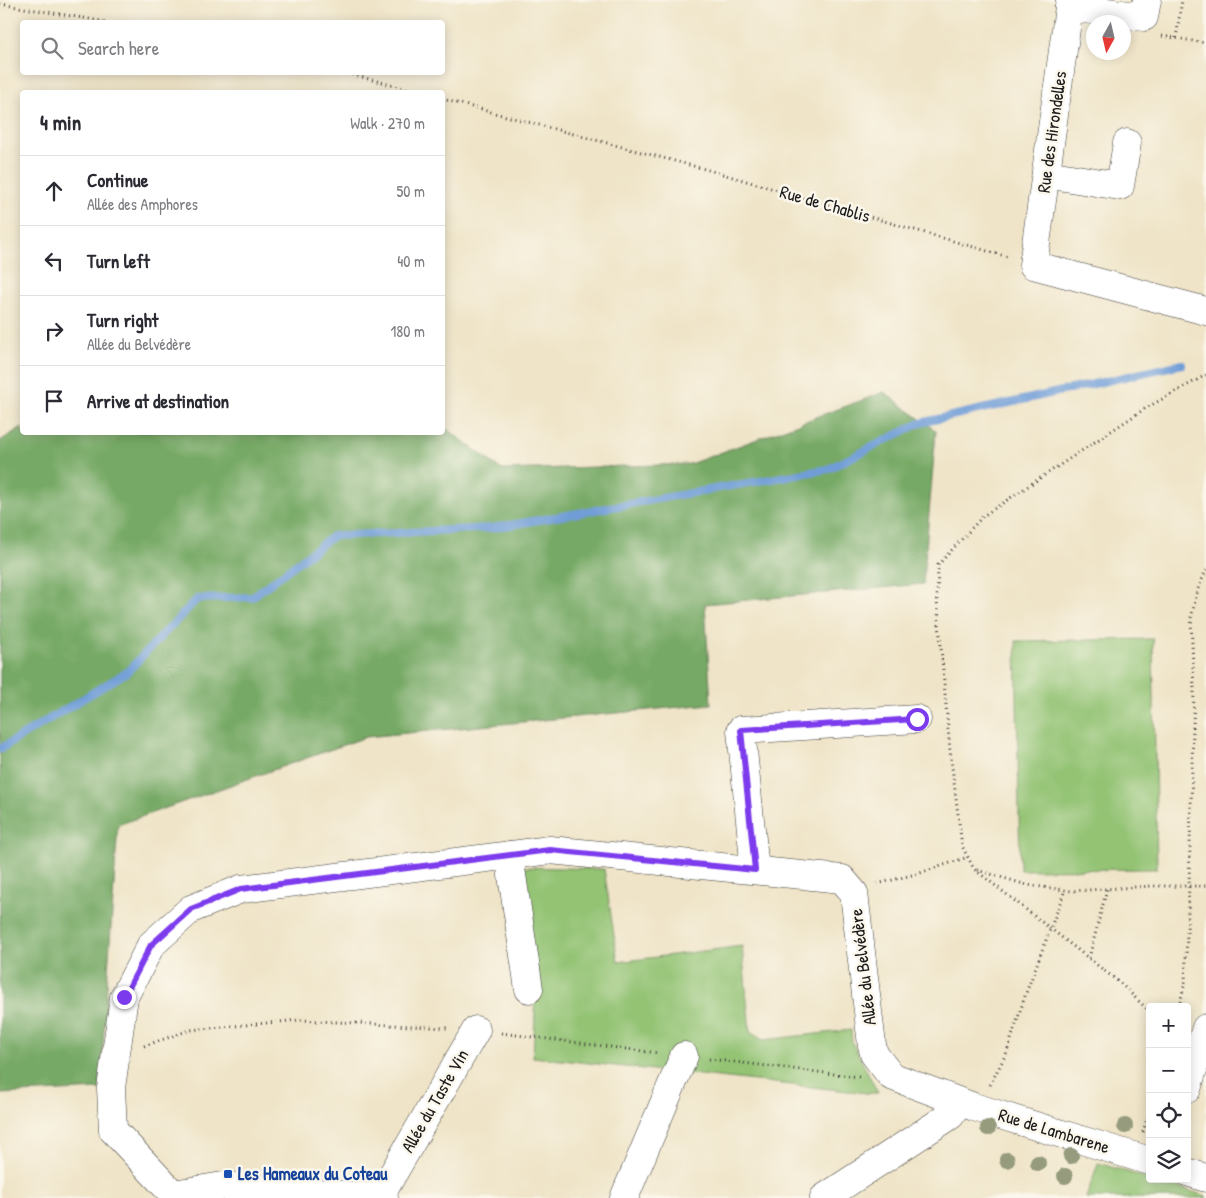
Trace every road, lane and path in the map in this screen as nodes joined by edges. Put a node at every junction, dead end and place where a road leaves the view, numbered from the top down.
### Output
1 (1147, 0) edge
2 (1182, 0) edge
3 (1069, 3) edge
4 (0, 4) edge
5 (95, 20) edge
6 (1176, 38) dead end
7 (354, 75) edge
8 (410, 90) edge
9 (445, 100) edge
10 (1127, 143) dead end
11 (1046, 174) junction
12 (1033, 265) junction
13 (1206, 311) edge
14 (1206, 374) edge
15 (1206, 570) edge
16 (917, 719) dead end
17 (509, 855) junction
18 (968, 857) junction
19 (974, 869) junction
20 (755, 870) junction
21 (1189, 885) junction
22 (1206, 886) edge
23 (1107, 889) junction
24 (1065, 890) junction
25 (854, 893) junction
26 (1051, 929) junction
27 (1088, 959) junction
28 (529, 989) dead end
29 (1180, 1003) edge
30 (1146, 1008) edge
31 (1206, 1028) edge
32 (476, 1030) dead end
33 (684, 1056) dead end
34 (1191, 1075) edge
35 (966, 1105) junction
36 (1146, 1160) edge
37 (1191, 1173) edge
38 (1206, 1178) edge
39 (173, 1196) edge
40 (380, 1198) edge
41 (384, 1198) edge
42 (624, 1198) edge
43 (824, 1198) edge

1 - 3 street
2 - 6 path
3 - 11 street, Rue des Hirondelles
4 - 5 path
7 - 8 path
9 - 12 path, Rue de Chablis
10 - 11 street
11 - 12 street, Rue des Hirondelles
12 - 13 street
14 - 18 path
15 - 21 path
16 - 20 street
17 - 20 street, Allée du Belvédère
17 - 28 street
17 - 39 street, Allée du Belvédère
18 - 19 path
18 - 25 path
19 - 24 path
19 - 26 path
20 - 25 street, Allée du Belvédère
21 - 22 path
21 - 23 path
21 - 29 path
23 - 24 path
23 - 27 path
24 - 26 path
25 - 35 street, Allée du Belvédère
26 - 27 path
26 - 35 path
27 - 30 path
31 - 34 street
32 - 40 street, Allée du Taste Vin
33 - 42 street
35 - 36 street, Rue de Lambarene
35 - 43 street
37 - 38 street
39 - 40 street
40 - 41 street

